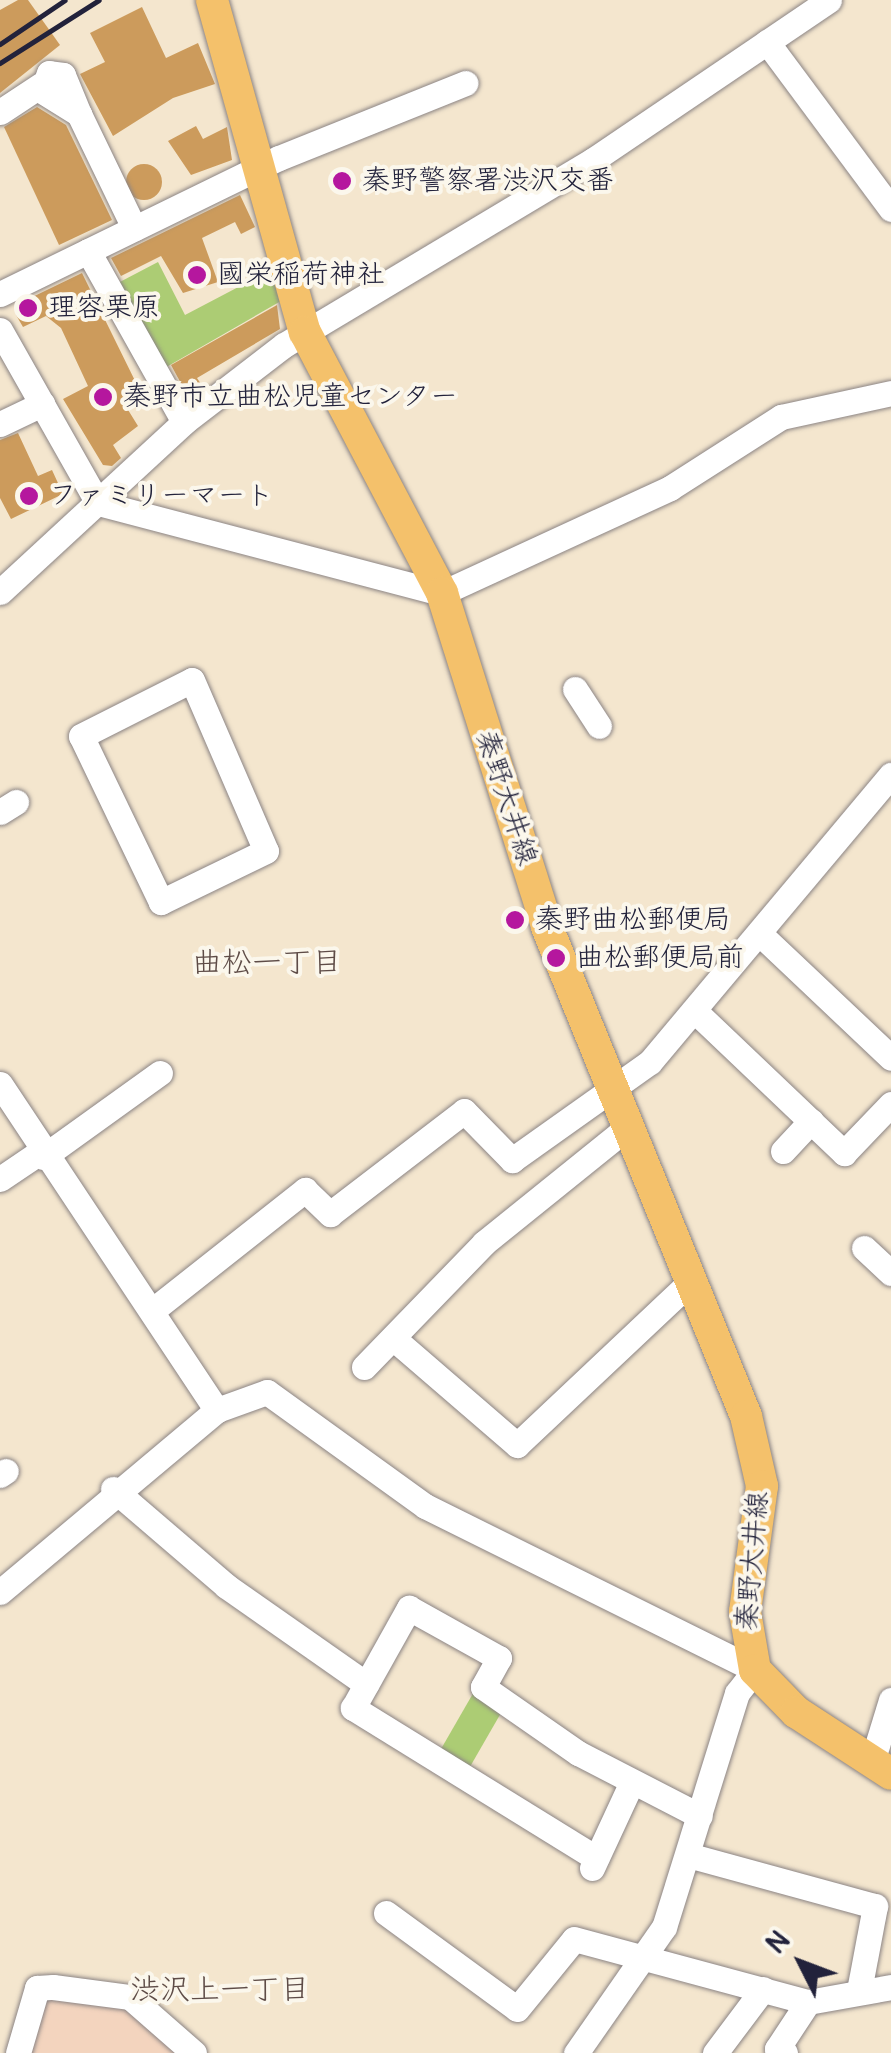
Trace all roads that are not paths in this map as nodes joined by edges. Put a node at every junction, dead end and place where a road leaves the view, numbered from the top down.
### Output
1 (212, 0) edge
2 (829, 0) edge
3 (767, 42) junction
4 (466, 83) dead end
5 (0, 112) edge
6 (257, 169) junction
7 (891, 209) edge
8 (134, 228) junction
9 (88, 251) junction
10 (0, 294) edge
11 (0, 330) edge
12 (305, 332) junction
13 (891, 393) edge
14 (42, 404) junction
15 (184, 422) junction
16 (0, 424) edge
17 (98, 503) junction
18 (0, 592) edge
19 (442, 593) junction
20 (192, 680) joint
21 (575, 689) dead end
22 (599, 726) dead end
23 (891, 776) edge
24 (760, 934) junction
25 (698, 1014) junction
26 (891, 1058) edge
27 (160, 1073) dead end
28 (0, 1084) edge
29 (610, 1086) junction
30 (891, 1104) edge
31 (810, 1121) junction
32 (628, 1127) junction
33 (783, 1151) dead end
34 (42, 1154) junction
35 (0, 1179) edge
36 (864, 1248) dead end
37 (891, 1273) edge
38 (693, 1279) junction
39 (153, 1310) junction
40 (392, 1338) junction
41 (364, 1368) dead end
42 (217, 1410) junction
43 (113, 1489) junction
44 (0, 1592) edge
45 (754, 1670) junction
46 (366, 1684) junction
47 (891, 1700) edge
48 (881, 1768) edge
49 (632, 1782) junction
50 (700, 1816) junction
51 (688, 1855) junction
52 (386, 1912) dead end
53 (647, 1959) junction
54 (891, 1987) edge
55 (764, 1989) junction
56 (859, 1992) junction
57 (808, 2002) junction
58 (779, 2052) edge
59 (18, 2053) edge
60 (194, 2053) edge
61 (576, 2053) edge
62 (715, 2053) edge

1 - 6 main road, 秦野大井線
2 - 3 street
3 - 7 street
3 - 12 street
4 - 6 street
5 - 8 street
6 - 8 street
6 - 12 main road, 秦野大井線
8 - 9 street
9 - 10 street
9 - 15 street
11 - 14 street
12 - 15 street
12 - 19 main road, 秦野大井線
13 - 19 street
14 - 16 street
14 - 17 street
15 - 17 street
17 - 18 street
17 - 19 street
19 - 29 main road, 秦野大井線
20 - 20 street
21 - 22 street
23 - 24 street
24 - 25 street
24 - 26 street
25 - 29 street
25 - 31 street
27 - 34 street
28 - 34 street
29 - 32 main road, 秦野大井線
29 - 39 street
30 - 31 street
31 - 33 street
32 - 38 main road, 秦野大井線
32 - 40 street
34 - 35 street
34 - 39 street
36 - 37 street
38 - 40 street
38 - 45 main road, 秦野大井線
39 - 42 street
40 - 41 street
42 - 43 street
42 - 45 street
43 - 44 street
43 - 46 street
45 - 48 main road, 秦野大井線
45 - 50 street
46 - 49 street
46 - 49 street
47 - 48 street
49 - 50 street
50 - 51 street
51 - 53 street
51 - 56 street
52 - 53 street
53 - 55 street
53 - 61 street
54 - 56 street
55 - 57 street
55 - 62 street
56 - 57 street
57 - 58 street
59 - 60 street

